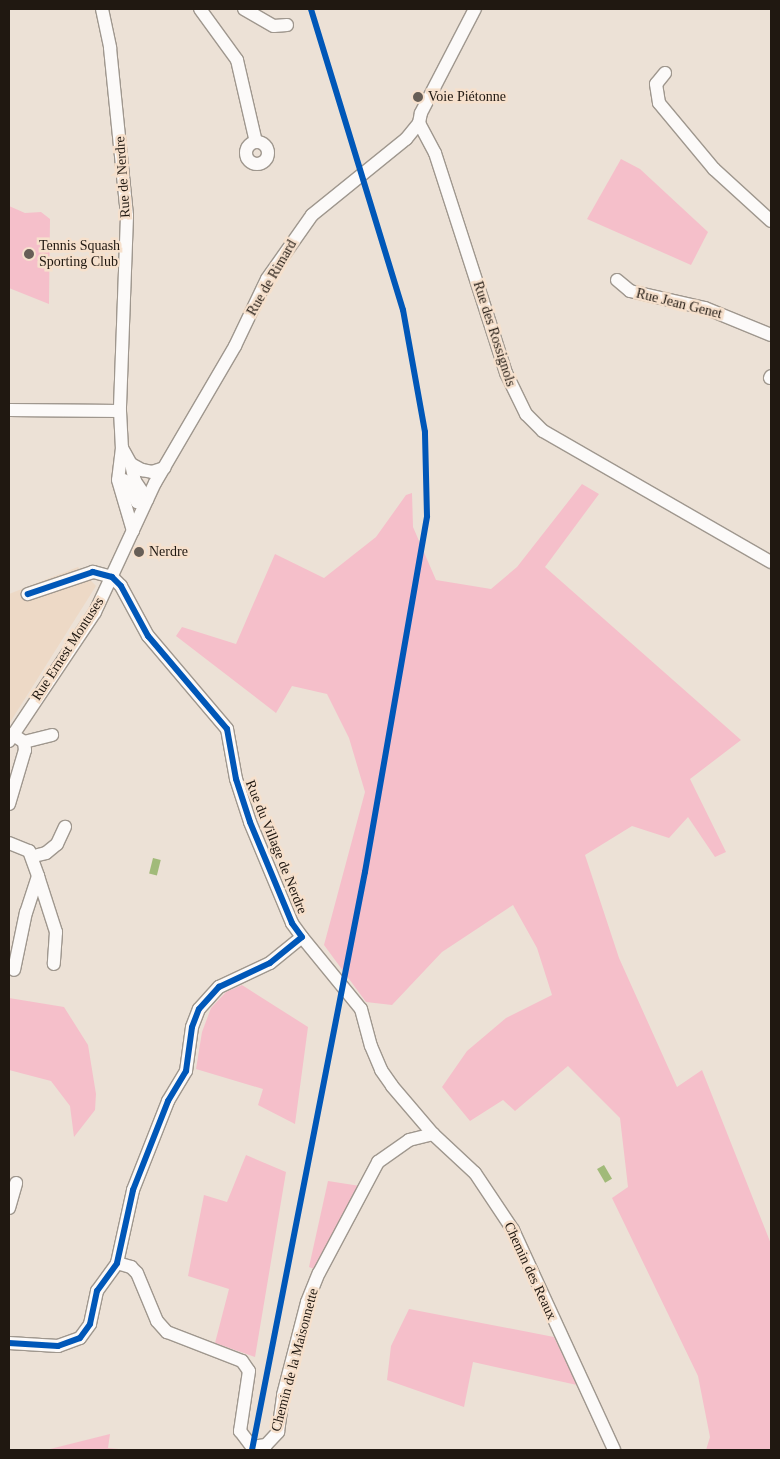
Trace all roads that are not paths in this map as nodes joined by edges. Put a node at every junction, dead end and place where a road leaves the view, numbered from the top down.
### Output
1 (102, 9) edge
2 (200, 9) edge
3 (244, 9) edge
4 (475, 9) edge
5 (287, 25) dead end
6 (665, 73) dead end
7 (419, 124) junction
8 (256, 142) dead end
9 (771, 221) edge
10 (617, 280) dead end
11 (771, 335) edge
12 (9, 410) edge
13 (120, 411) junction
14 (122, 448) junction
15 (131, 464) junction
16 (118, 467) junction
17 (164, 468) junction
18 (147, 499) junction
19 (133, 532) junction
20 (771, 562) edge
21 (112, 577) junction
22 (28, 594) dead end
23 (52, 735) dead end
24 (10, 738) edge
25 (24, 742) junction
26 (9, 804) edge
27 (65, 827) dead end
28 (9, 843) edge
29 (34, 856) junction
30 (38, 876) junction
31 (302, 937) junction
32 (54, 964) dead end
33 (14, 970) dead end
34 (361, 1009) joint
35 (433, 1134) junction
36 (16, 1182) dead end
37 (9, 1208) edge
38 (117, 1263) junction
39 (9, 1343) edge
40 (614, 1450) edge

1 - 13 street, Rue de Nerdre
2 - 8 street
3 - 5 street
4 - 7 street, Rue de Rimard
6 - 9 street
7 - 17 street, Rue de Rimard
7 - 20 street, Rue des Rossignols
10 - 11 street, Rue Jean Genet
12 - 13 street
13 - 14 street, Rue de Nerdre
14 - 15 street, Rue de Nerdre
14 - 16 street
15 - 17 street
15 - 18 street, Rue de Nerdre
16 - 18 street
16 - 19 street
17 - 18 street, Rue de Rimard
18 - 19 street, Rue Ernest Montuses
19 - 21 street, Rue Ernest Montuses
21 - 22 street
21 - 24 street, Rue Ernest Montuses
21 - 31 street, Rue du Village de Nerdre
23 - 25 street
24 - 25 street
25 - 26 street
27 - 29 street
28 - 29 street
29 - 30 street
30 - 32 street
30 - 33 street
31 - 34 street, Rue du Village de Nerdre
31 - 38 street
34 - 35 street, Chemin des Reaux
35 - 38 street, Chemin de la Maisonnette
35 - 40 street, Chemin des Reaux
36 - 37 street
38 - 39 street

